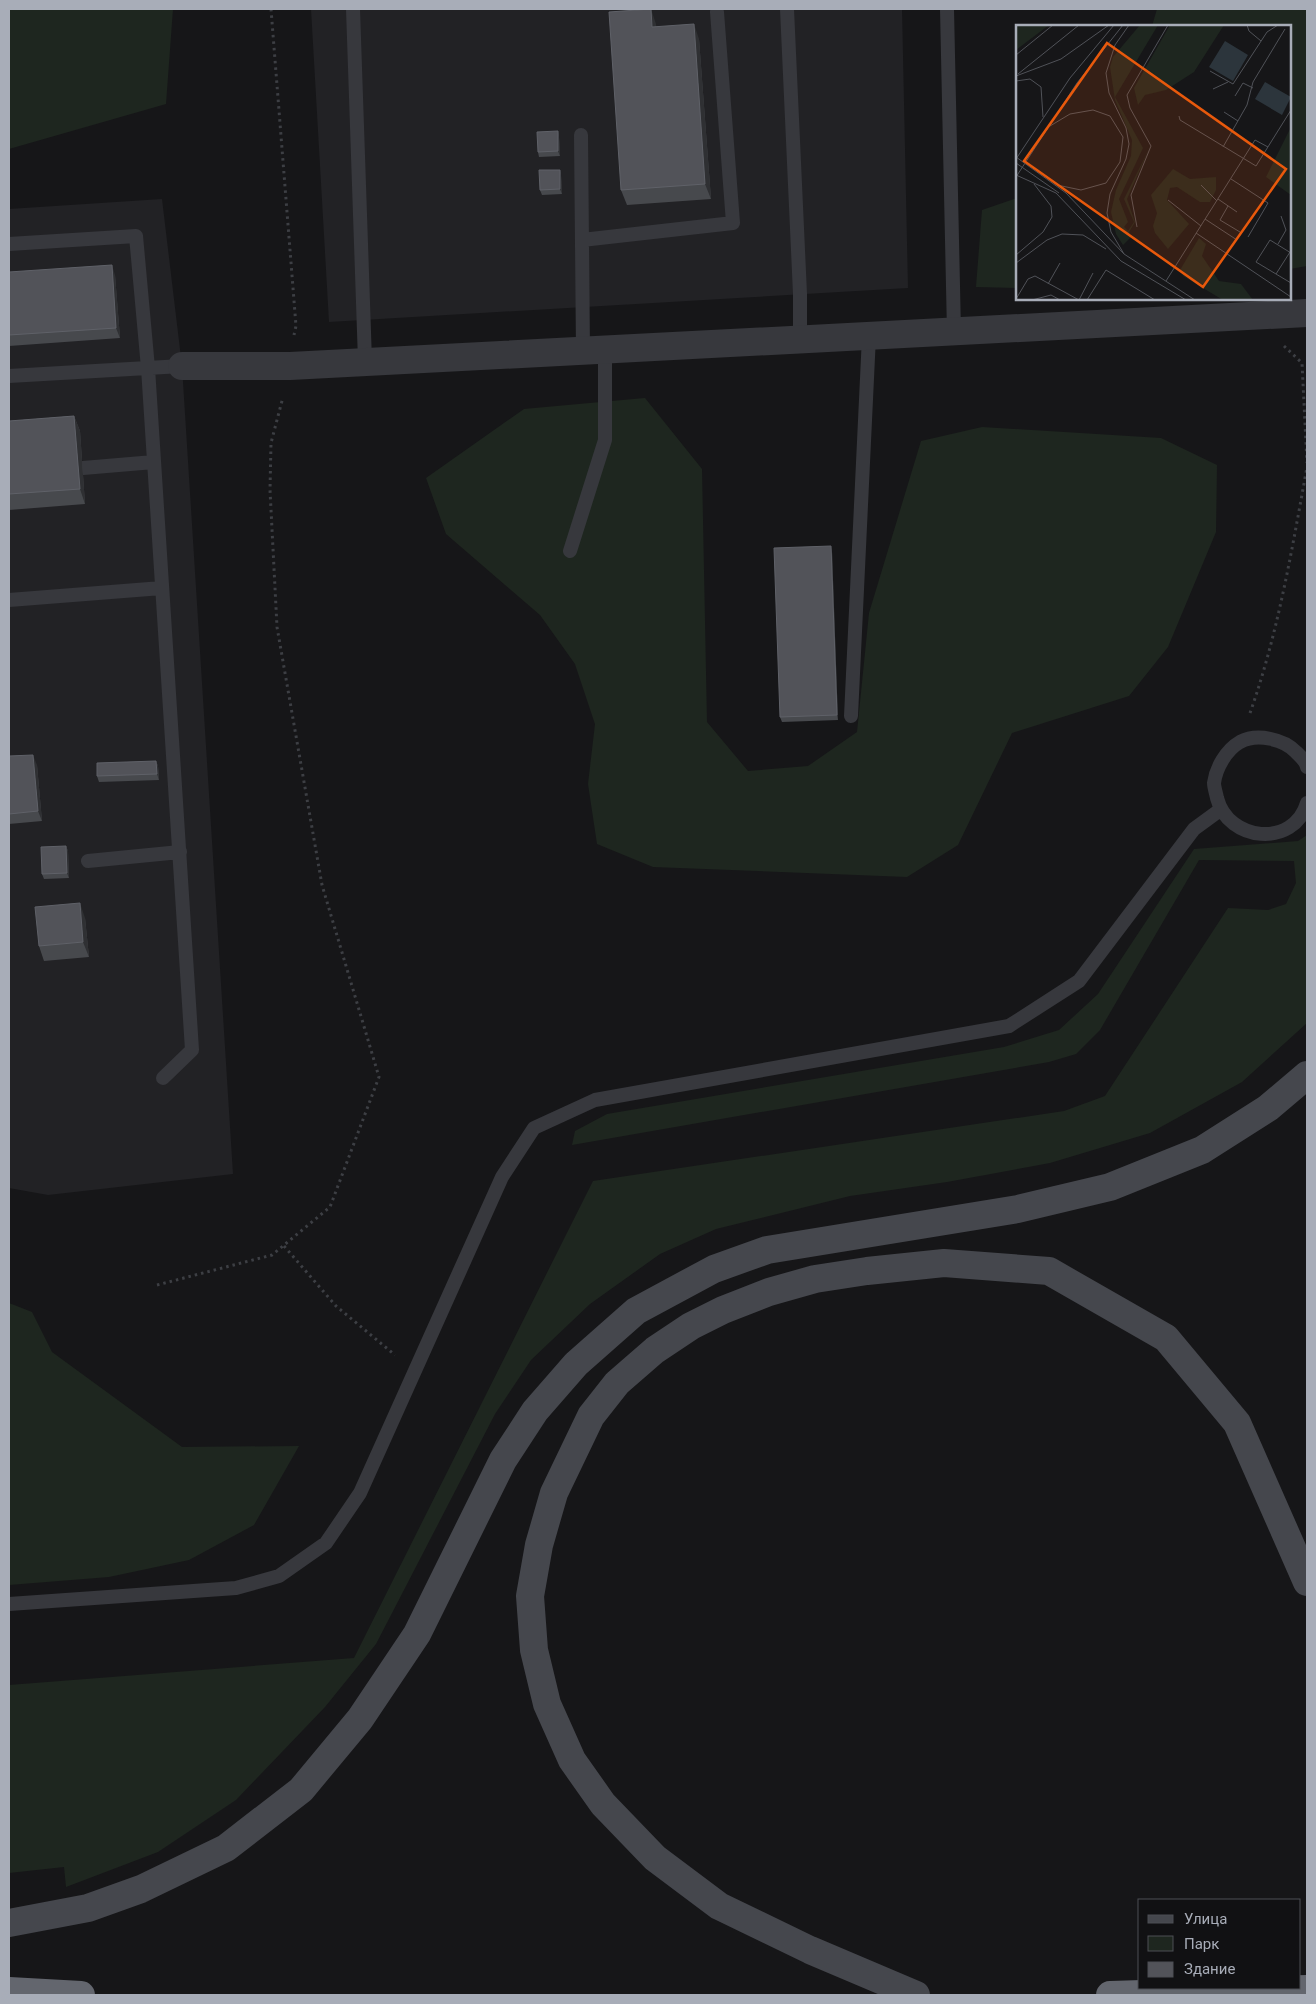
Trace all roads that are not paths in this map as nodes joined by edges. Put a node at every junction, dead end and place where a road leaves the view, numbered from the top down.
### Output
1 (352, 9) edge
2 (787, 9) edge
3 (948, 9) edge
4 (717, 12) dead end
5 (581, 135) dead end
6 (582, 240) junction
7 (9, 244) edge
8 (1307, 313) edge
9 (954, 332) junction
10 (870, 336) junction
11 (800, 339) junction
12 (594, 350) junction
13 (365, 361) junction
14 (182, 366) joint
15 (148, 368) junction
16 (9, 376) edge
17 (154, 462) junction
18 (82, 468) dead end
19 (570, 551) dead end
20 (162, 588) junction
21 (9, 600) edge
22 (851, 716) dead end
23 (1307, 767) edge
24 (1307, 803) edge
25 (1220, 810) junction
26 (180, 852) junction
27 (88, 861) dead end
28 (1307, 1075) edge
29 (163, 1078) dead end
30 (1307, 1582) edge
31 (9, 1604) edge
32 (9, 1922) edge
33 (1307, 1989) edge
34 (9, 1991) edge
35 (81, 1995) edge
36 (916, 1995) edge
37 (1110, 1995) edge

1 - 13 lane
2 - 11 lane
3 - 9 lane
4 - 6 lane
5 - 6 lane
6 - 12 lane
7 - 15 lane
8 - 9 street
9 - 10 street
10 - 11 street
10 - 22 lane
11 - 12 street
12 - 13 street
12 - 19 lane
13 - 14 street
14 - 15 lane
15 - 16 lane
15 - 17 lane
17 - 18 lane
17 - 20 lane
20 - 21 lane
20 - 26 lane
23 - 25 lane
24 - 25 lane
25 - 31 lane
26 - 27 lane
26 - 29 lane
28 - 32 street
30 - 36 street
33 - 37 highway
34 - 35 highway

